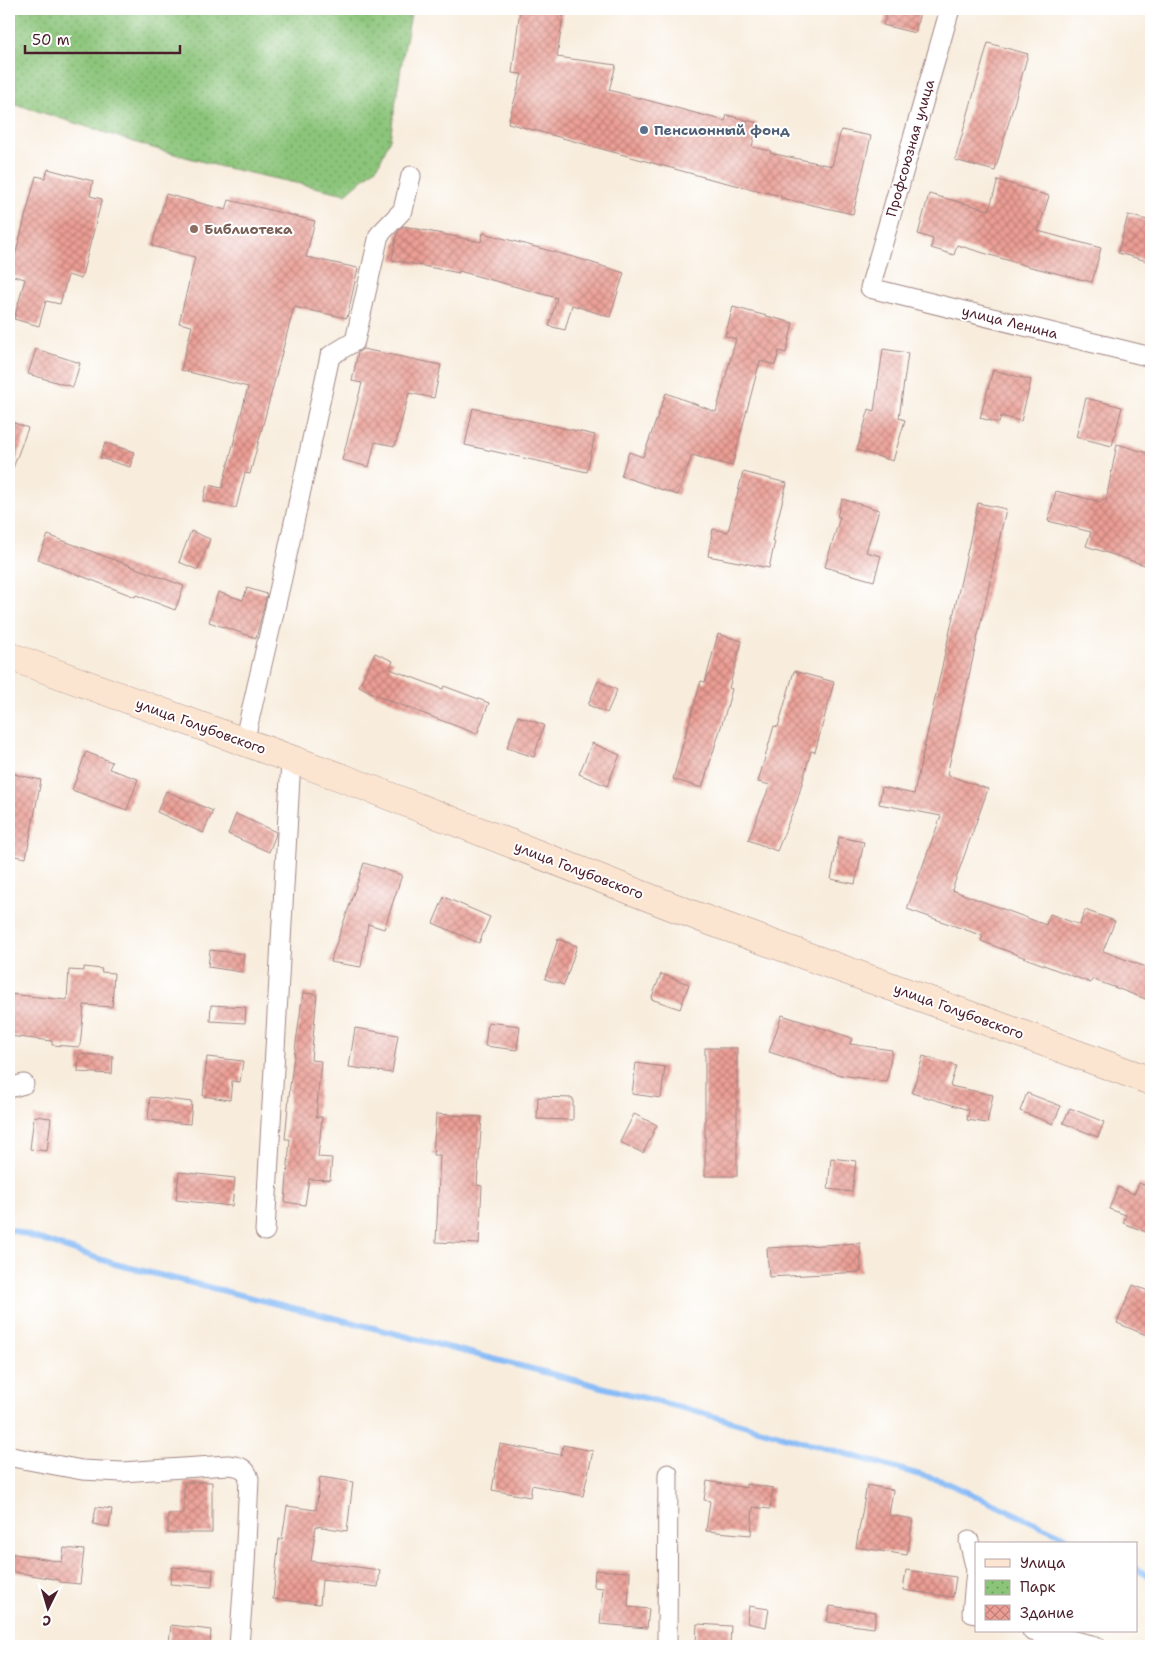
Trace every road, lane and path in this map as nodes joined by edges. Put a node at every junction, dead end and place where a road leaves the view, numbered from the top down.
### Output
1 (950, 9) edge
2 (411, 176) dead end
3 (870, 288) joint
4 (1151, 357) edge
5 (9, 656) edge
6 (244, 742) junction
7 (291, 760) junction
8 (1151, 1082) edge
9 (265, 1231) dead end
10 (12, 1457) dead end
11 (668, 1474) dead end
12 (969, 1541) dead end
13 (975, 1566) edge
14 (975, 1581) edge
15 (975, 1614) edge
16 (1036, 1632) edge
17 (239, 1646) edge
18 (667, 1646) edge
19 (1096, 1646) edge

1 - 3 street, Профсоюзная улица
2 - 6 street
3 - 4 street, улица Ленина
5 - 6 street, улица Голубовского
6 - 7 street, улица Голубовского
7 - 8 street, улица Голубовского
7 - 9 street
10 - 17 street
11 - 18 street
12 - 13 street
14 - 15 street
16 - 19 street

